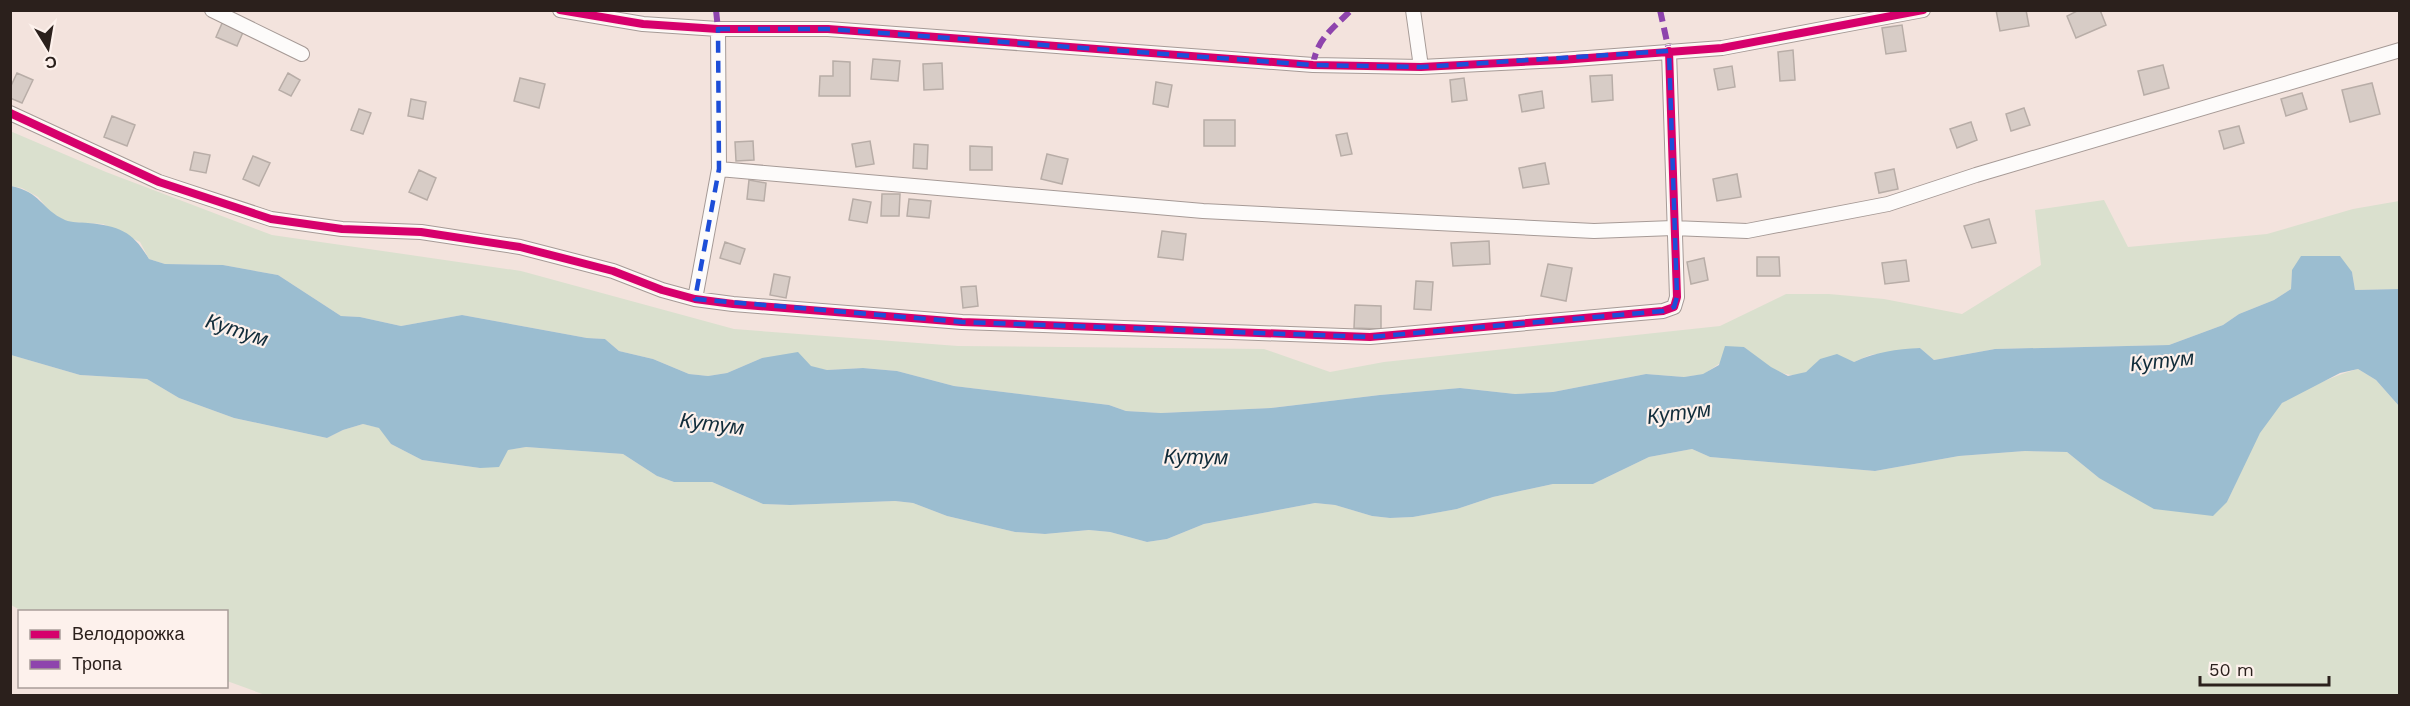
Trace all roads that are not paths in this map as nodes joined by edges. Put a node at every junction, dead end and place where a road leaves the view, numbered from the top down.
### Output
1 (212, 10) edge
2 (560, 10) edge
3 (1413, 10) edge
4 (1923, 10) edge
5 (718, 29) junction
6 (2400, 50) edge
7 (1669, 51) junction
8 (302, 54) dead end
9 (1421, 67) junction
10 (10, 113) edge
11 (719, 169) junction
12 (1673, 228) junction
13 (695, 298) junction

1 - 8 street
2 - 5 street
3 - 9 street
4 - 7 street
5 - 9 street
5 - 11 street
6 - 12 street
7 - 9 street
7 - 12 street
10 - 13 street
11 - 12 street
11 - 13 street
12 - 13 street

